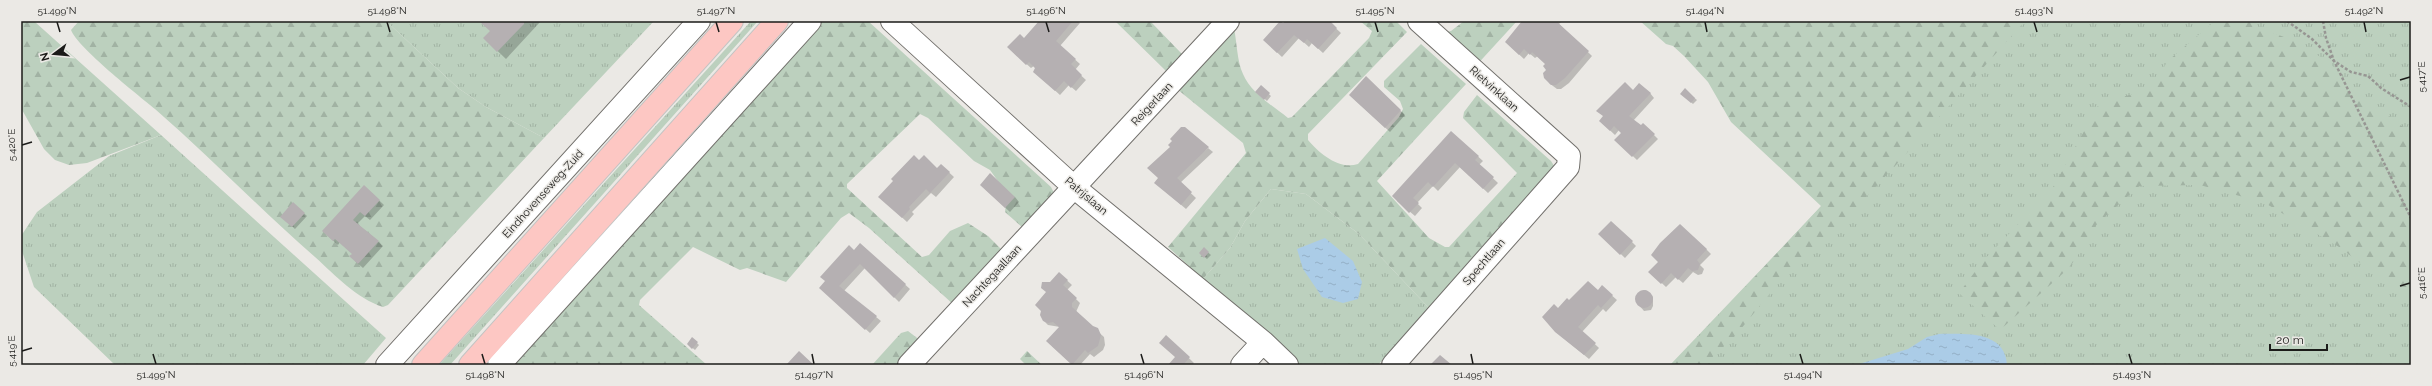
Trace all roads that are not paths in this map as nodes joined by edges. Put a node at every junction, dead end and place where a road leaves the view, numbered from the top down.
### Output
1 (699, 21) edge
2 (732, 21) edge
3 (777, 21) edge
4 (810, 21) edge
5 (892, 21) edge
6 (1228, 21) edge
7 (1419, 21) edge
8 (1568, 156) joint
9 (1075, 188) junction
10 (1263, 342) junction
11 (387, 365) edge
12 (423, 365) edge
13 (470, 365) edge
14 (499, 365) edge
15 (909, 365) edge
16 (1242, 365) edge
17 (1287, 365) edge
18 (1393, 365) edge

1 - 11 street, Eindhovenseweg-Zuid
2 - 12 main road
3 - 13 main road
4 - 14 street
5 - 9 street, Patrijslaan
6 - 9 street, Reigerlaan
7 - 8 street, Rietvinklaan
8 - 18 street, Spechtlaan
9 - 10 street, Patrijslaan
9 - 15 street, Nachtegaallaan
10 - 16 street
10 - 17 street, Patrijslaan

